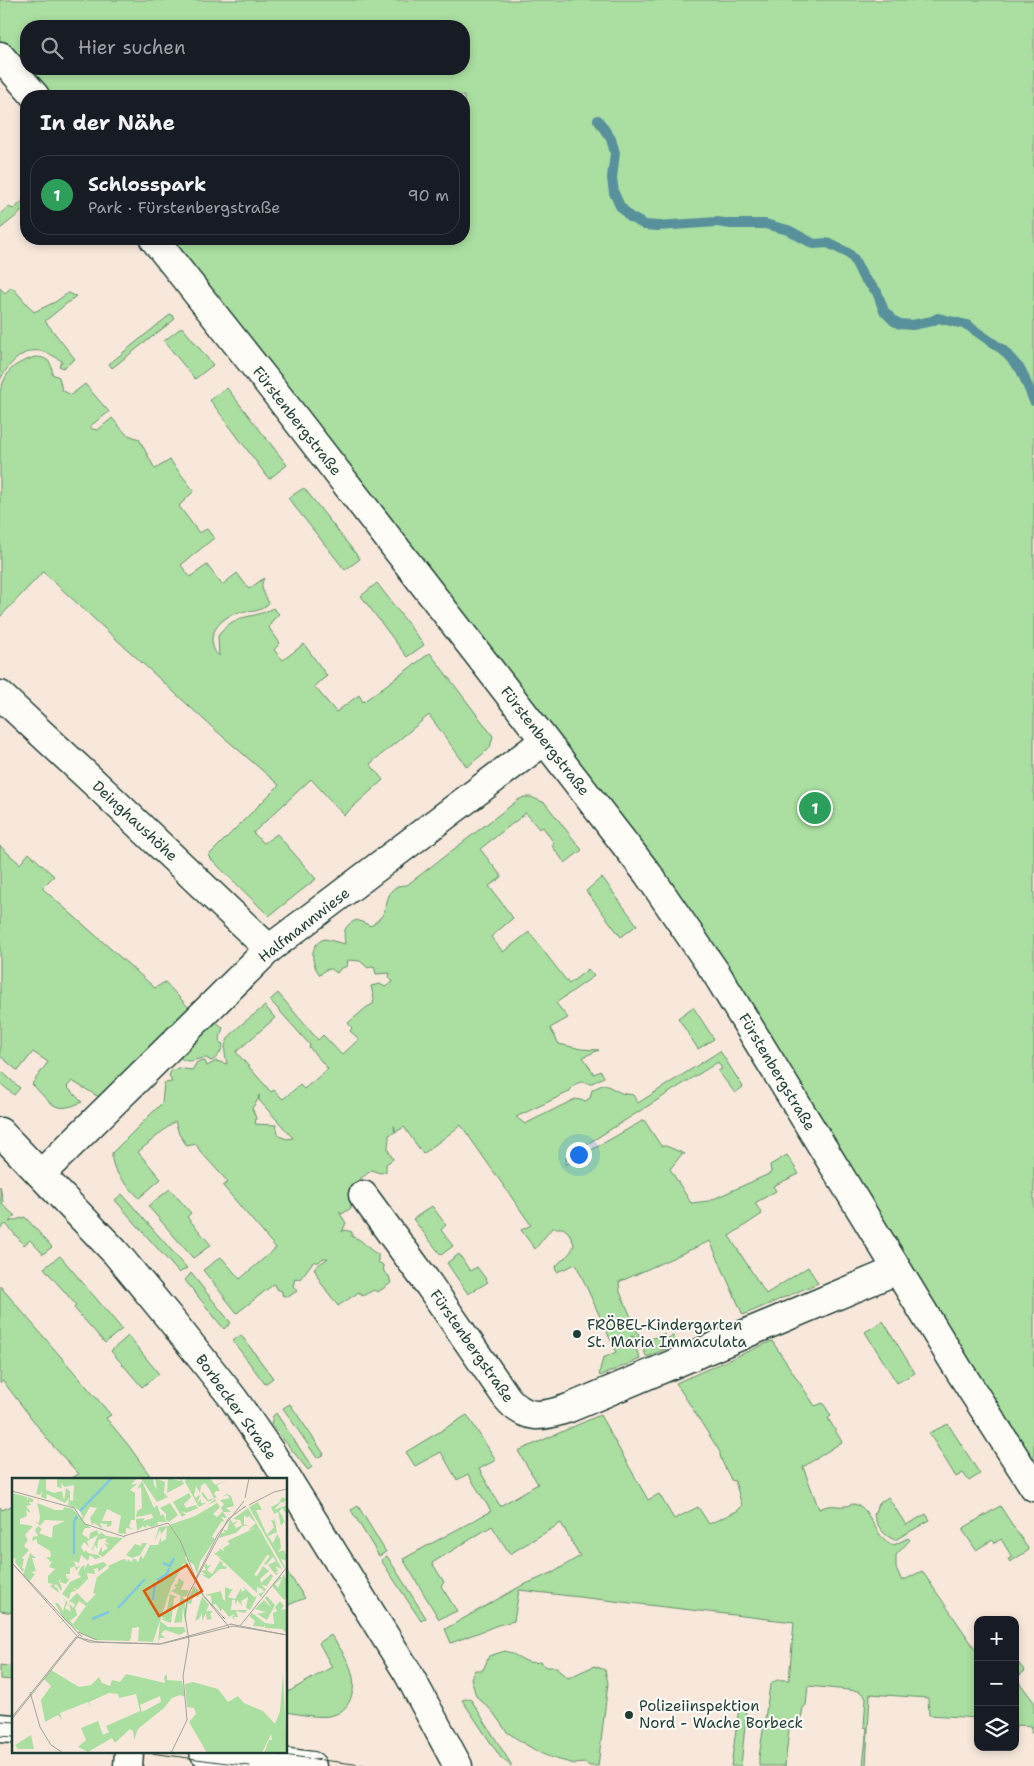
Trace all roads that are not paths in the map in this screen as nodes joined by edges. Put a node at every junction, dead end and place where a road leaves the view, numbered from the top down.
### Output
1 (0, 56) edge
2 (30, 90) edge
3 (159, 245) edge
4 (0, 696) edge
5 (544, 741) junction
6 (269, 949) junction
7 (0, 1132) edge
8 (41, 1174) junction
9 (363, 1195) dead end
10 (897, 1270) junction
11 (287, 1478) edge
12 (288, 1480) edge
13 (1034, 1487) edge
14 (219, 1754) edge
15 (312, 1766) edge
16 (458, 1766) edge

1 - 2 street
3 - 5 street, Fürstenbergstraße
4 - 6 street, Deinghaushöhe
5 - 6 street, Halfmannwiese
5 - 10 street, Fürstenbergstraße
6 - 8 street, Halfmannwiese
7 - 8 street, Borbecker Straße
8 - 11 street, Borbecker Straße
9 - 10 street, Fürstenbergstraße
10 - 13 street, Fürstenbergstraße
12 - 16 street, Borbecker Straße
14 - 15 street

